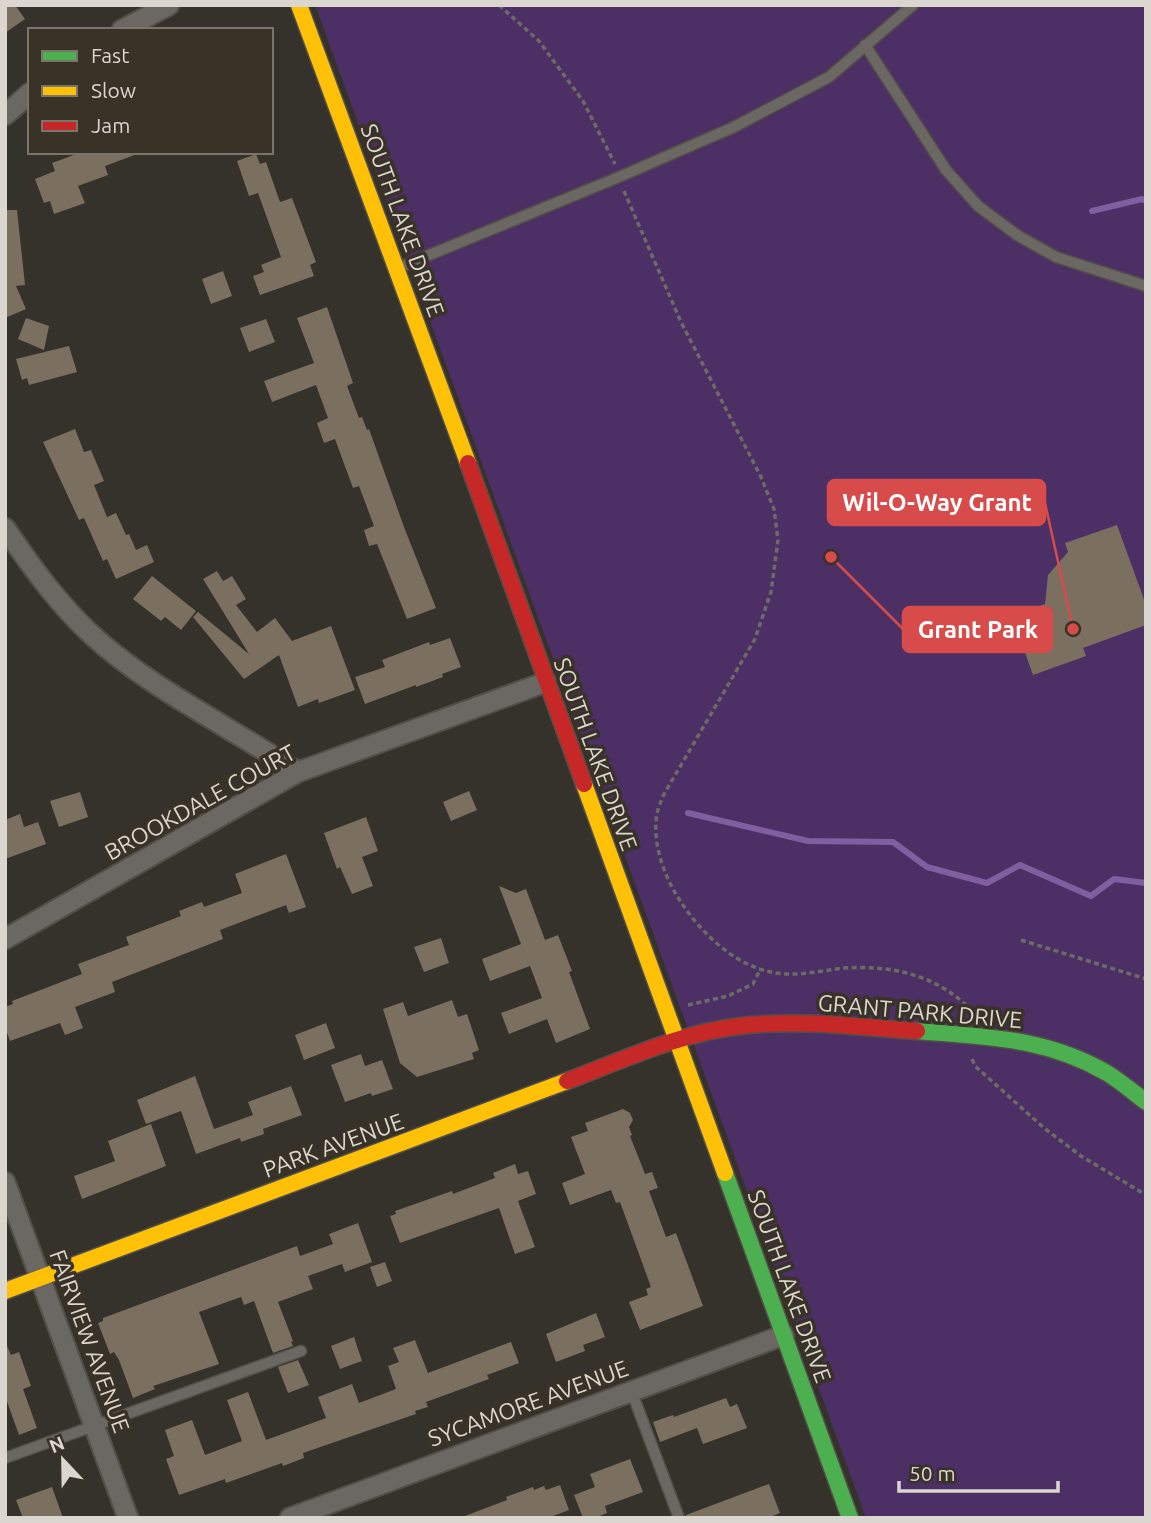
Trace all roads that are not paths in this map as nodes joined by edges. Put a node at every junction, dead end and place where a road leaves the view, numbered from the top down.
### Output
1 (169, 5) edge
2 (299, 5) edge
3 (913, 5) edge
4 (126, 28) edge
5 (865, 45) junction
6 (28, 95) edge
7 (5, 115) edge
8 (397, 268) junction
9 (1146, 286) edge
10 (5, 528) edge
11 (546, 682) junction
12 (298, 772) junction
13 (5, 939) edge
14 (677, 1040) junction
15 (1146, 1102) edge
16 (5, 1182) edge
17 (41, 1278) junction
18 (5, 1291) edge
19 (783, 1335) junction
20 (301, 1351) dead end
21 (631, 1390) junction
22 (94, 1425) junction
23 (5, 1458) edge
24 (128, 1518) edge
25 (290, 1518) edge
26 (679, 1518) edge
27 (850, 1518) edge

1 - 4 street
2 - 8 street, SOUTH LAKE DRIVE
3 - 5 lane
5 - 8 lane
5 - 9 lane
6 - 7 street
8 - 11 street, SOUTH LAKE DRIVE
10 - 12 street
11 - 12 street, BROOKDALE COURT
11 - 14 street, SOUTH LAKE DRIVE
12 - 13 street, BROOKDALE COURT
14 - 15 street, GRANT PARK DRIVE
14 - 17 street, PARK AVENUE
14 - 19 street, SOUTH LAKE DRIVE
16 - 17 street, FAIRVIEW AVENUE
17 - 18 street, PARK AVENUE
17 - 22 street, FAIRVIEW AVENUE
19 - 21 street, SYCAMORE AVENUE
19 - 27 street, SOUTH LAKE DRIVE
20 - 22 lane
21 - 25 street, SYCAMORE AVENUE
21 - 26 lane
22 - 23 lane
22 - 24 street, FAIRVIEW AVENUE

